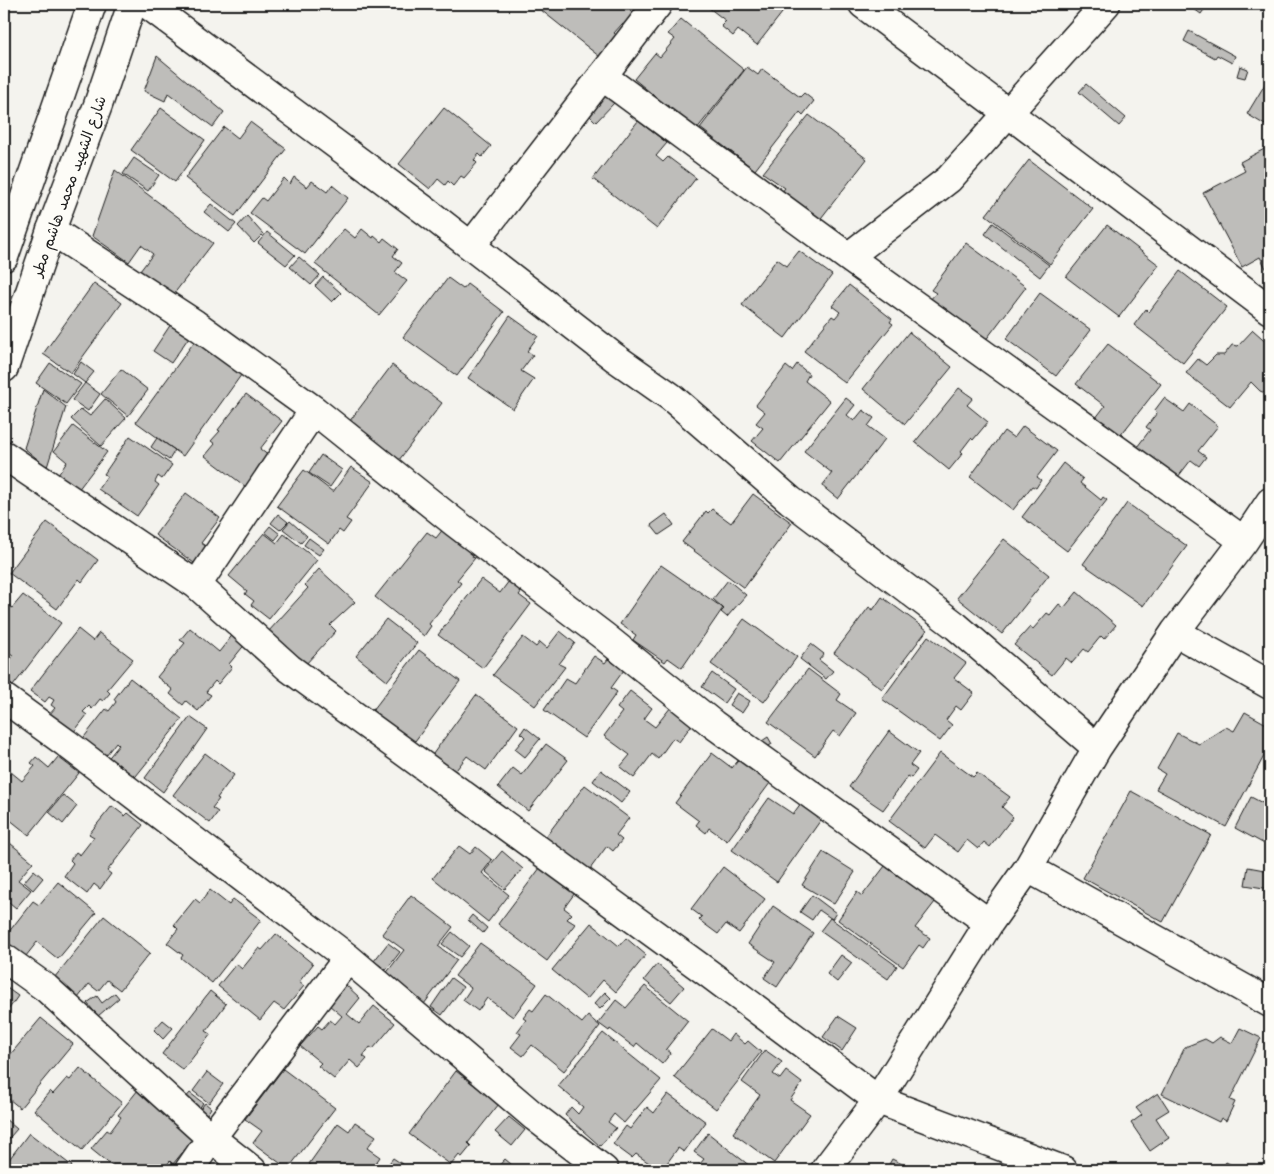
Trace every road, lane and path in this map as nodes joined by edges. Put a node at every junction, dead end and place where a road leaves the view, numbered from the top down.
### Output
1 (92, 4) edge
2 (132, 4) edge
3 (147, 4) edge
4 (658, 4) edge
5 (864, 4) edge
6 (1106, 4) edge
7 (602, 76) junction
8 (60, 95) junction
9 (98, 105) junction
10 (1008, 113) junction
11 (51, 230) junction
12 (471, 246) junction
13 (4, 256) edge
14 (848, 257) junction
15 (1270, 310) edge
16 (4, 368) edge
17 (314, 410) junction
18 (4, 455) edge
19 (1270, 502) edge
20 (1244, 541) junction
21 (197, 585) junction
22 (1176, 632) junction
23 (1270, 685) edge
24 (4, 698) edge
25 (1097, 748) junction
26 (1028, 868) junction
27 (989, 923) junction
28 (4, 958) edge
29 (348, 958) junction
30 (1270, 1003) edge
31 (878, 1100) junction
32 (211, 1138) junction
33 (188, 1170) edge
34 (252, 1170) edge
35 (604, 1170) edge
36 (825, 1170) edge
37 (1063, 1170) edge

1 - 8 street
2 - 9 street, شارع الشهيد محمد هاشم مطر
3 - 12 street
4 - 7 street
5 - 10 street
6 - 10 street
7 - 12 street
7 - 14 street
8 - 9 street
8 - 13 street
9 - 11 street, شارع الشهيد محمد هاشم مطر
10 - 14 street
10 - 15 street
11 - 16 street, شارع الشهيد محمد هاشم مطر
11 - 17 street
12 - 25 street
14 - 20 street
17 - 21 street
17 - 27 street
18 - 21 street
19 - 20 street
20 - 22 street
21 - 31 street
22 - 23 street
22 - 25 street
24 - 29 street
25 - 26 street
26 - 27 street
26 - 30 street
27 - 31 street
28 - 32 street
29 - 32 street
29 - 35 street
31 - 36 street
31 - 37 street
32 - 33 street
32 - 34 street

